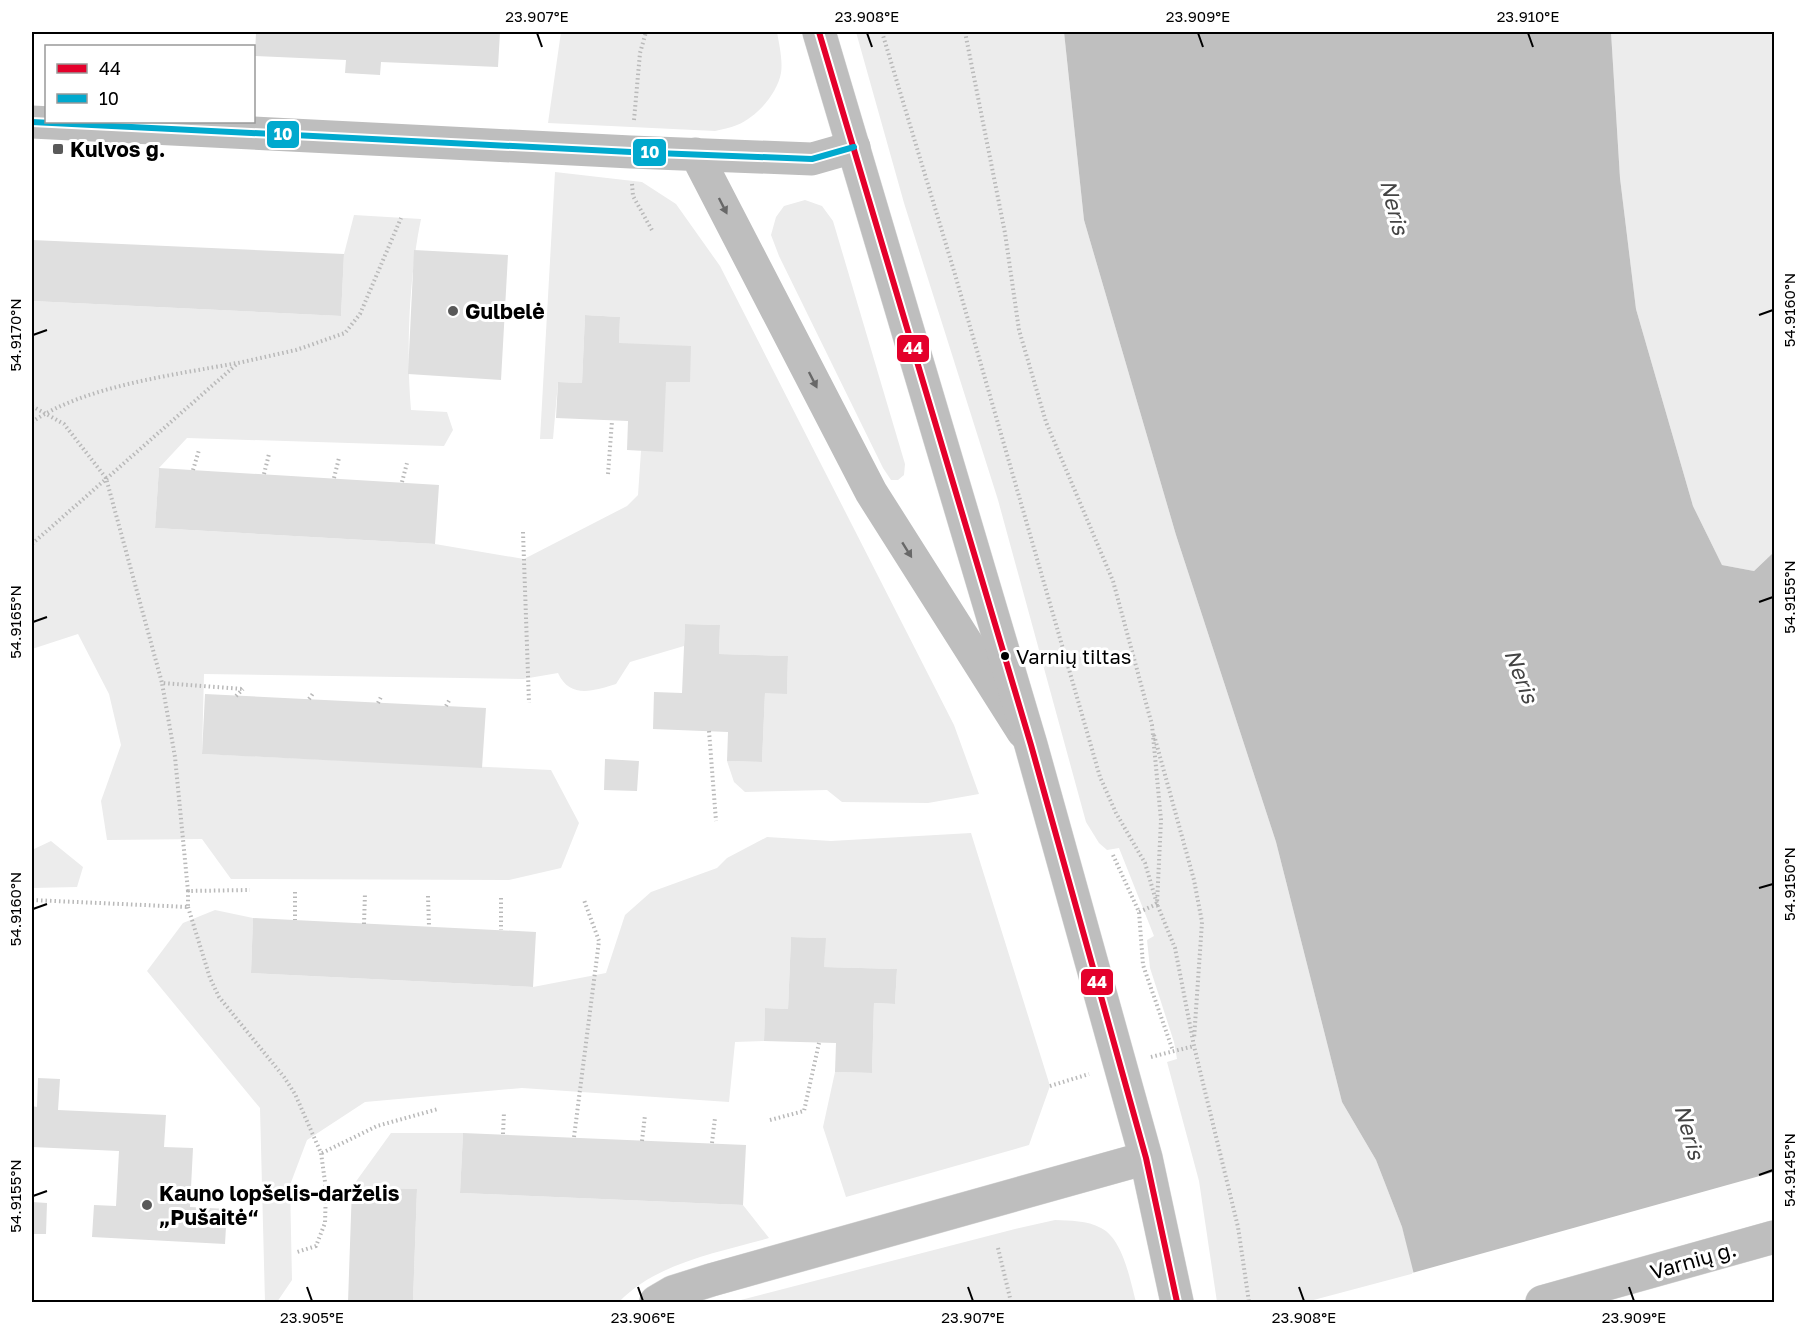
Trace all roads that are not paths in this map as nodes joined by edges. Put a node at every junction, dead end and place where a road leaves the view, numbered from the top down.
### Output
1 (819, 32) edge
2 (53, 123) edge
3 (854, 147) junction
4 (696, 154) junction
5 (1031, 745) junction
6 (1146, 1158) junction
7 (1774, 1237) edge
8 (656, 1302) edge
9 (1177, 1302) edge
10 (1542, 1302) edge

1 - 3 main road
2 - 4 main road
3 - 4 main road
3 - 5 main road
4 -> 5 main road
5 - 6 main road
6 - 8 main road
6 - 9 main road
7 - 10 main road, Varnių g.

